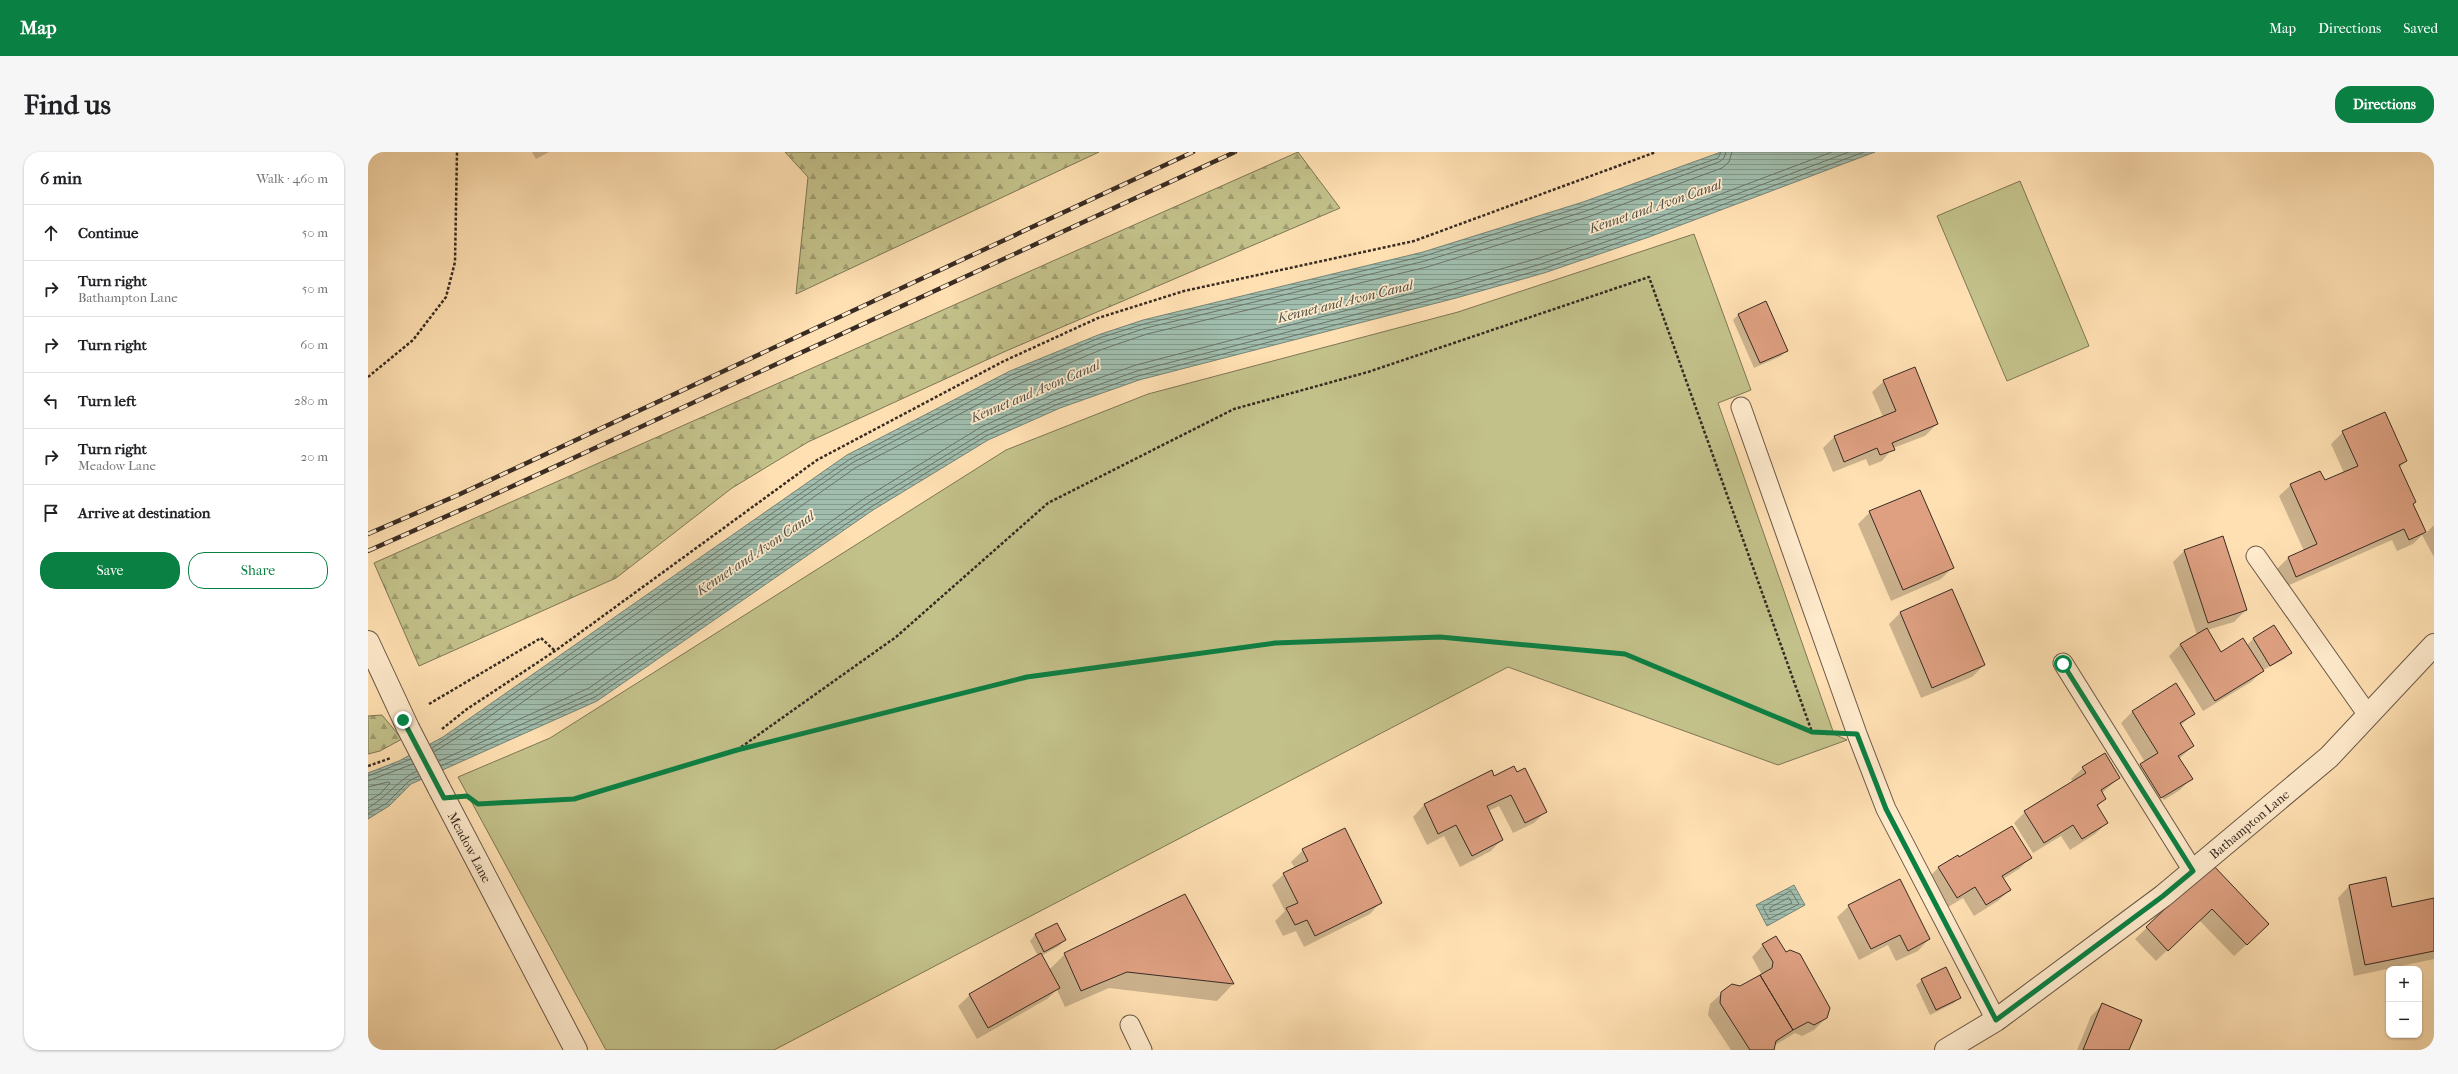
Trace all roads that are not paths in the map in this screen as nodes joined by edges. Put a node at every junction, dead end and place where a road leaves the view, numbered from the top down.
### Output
1 (1741, 407) dead end
2 (2256, 556) dead end
3 (368, 642) edge
4 (2434, 645) edge
5 (2063, 664) dead end
6 (2368, 715) junction
7 (2193, 871) junction
8 (1996, 1020) junction
9 (1130, 1025) dead end
10 (576, 1050) edge
11 (1142, 1050) edge
12 (1946, 1050) edge

1 - 8 lane
2 - 6 lane
3 - 10 street, Meadow Lane, bridge
4 - 6 street, Bathampton Lane
5 - 7 lane
6 - 7 street, Bathampton Lane
7 - 8 street, Bathampton Lane
8 - 12 street, Bathampton Lane
9 - 11 lane

